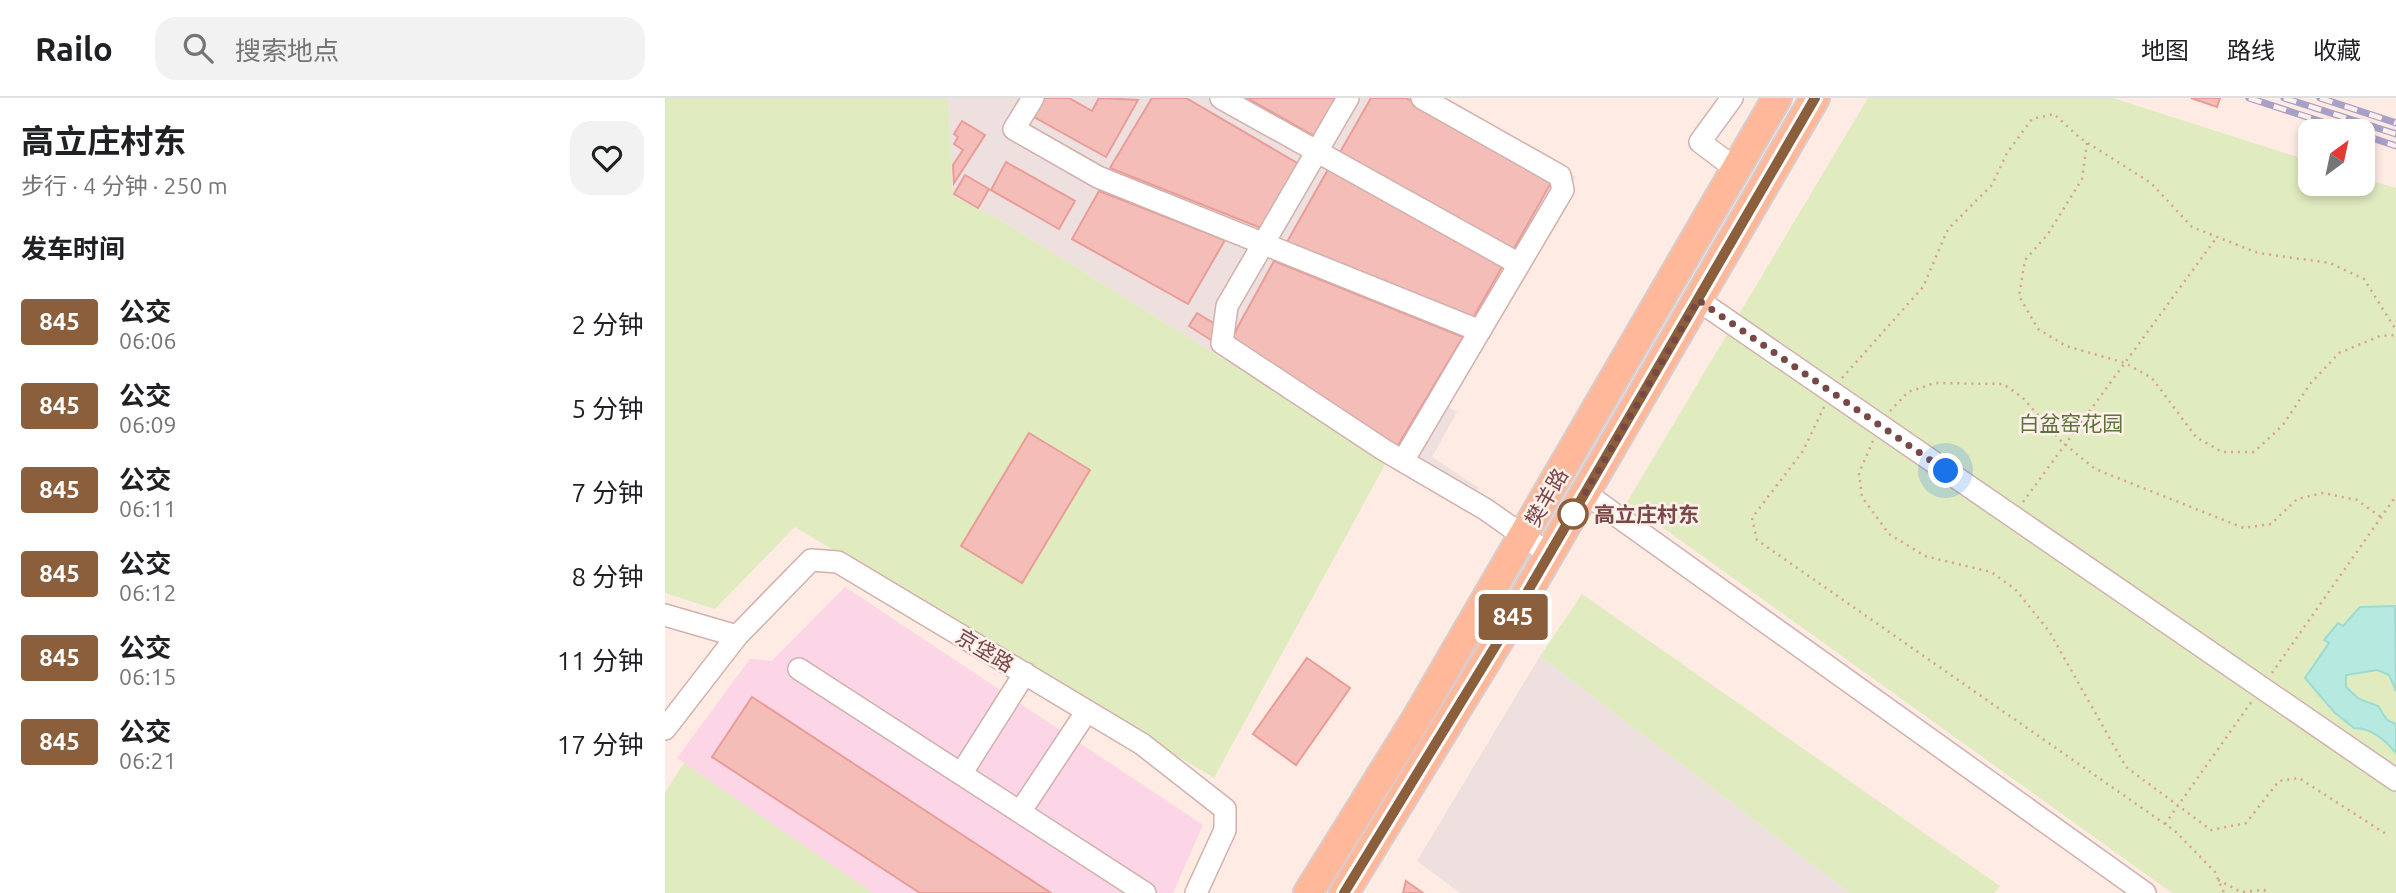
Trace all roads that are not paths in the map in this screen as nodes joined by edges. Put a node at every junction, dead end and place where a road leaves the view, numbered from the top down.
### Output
1 (1033, 98) edge
2 (1221, 98) edge
3 (1348, 98) edge
4 (1422, 98) edge
5 (1732, 98) edge
6 (1777, 98) edge
7 (1815, 98) edge
8 (1317, 151) junction
9 (1736, 169) junction
10 (1263, 243) junction
11 (1520, 264) junction
12 (1698, 300) junction
13 (1480, 331) junction
14 (1403, 461) junction
15 (1585, 492) junction
16 (1524, 535) junction
17 (1549, 554) junction
18 (665, 615) edge
19 (737, 636) junction
20 (799, 669) dead end
21 (1025, 673) junction
22 (1087, 711) junction
23 (665, 729) edge
24 (961, 774) junction
25 (2396, 780) edge
26 (1020, 812) junction
27 (1136, 891) edge
28 (1196, 893) edge
29 (1308, 893) edge
30 (1344, 893) edge
31 (2145, 893) edge

1 - 10 street
2 - 8 street
3 - 8 street
4 - 11 street
5 - 9 street
6 - 9 main road, 樊羊路
7 - 12 main road, 樊羊路
8 - 10 street
8 - 11 street
9 - 16 main road, 樊羊路
10 - 13 street
10 - 14 street
11 - 13 street
12 - 15 main road, 樊羊路
12 - 25 street
13 - 14 street
14 - 16 street
15 - 17 main road, 樊羊路
15 - 31 street
16 - 17 street
16 - 29 main road, 樊羊路
17 - 30 main road, 樊羊路
18 - 19 street
19 - 21 street, 京垡路
19 - 23 street, 京垡路
20 - 24 street
21 - 22 street, 京垡路
21 - 24 street
22 - 26 street
22 - 28 street, 京垡路
24 - 26 street
26 - 27 street

